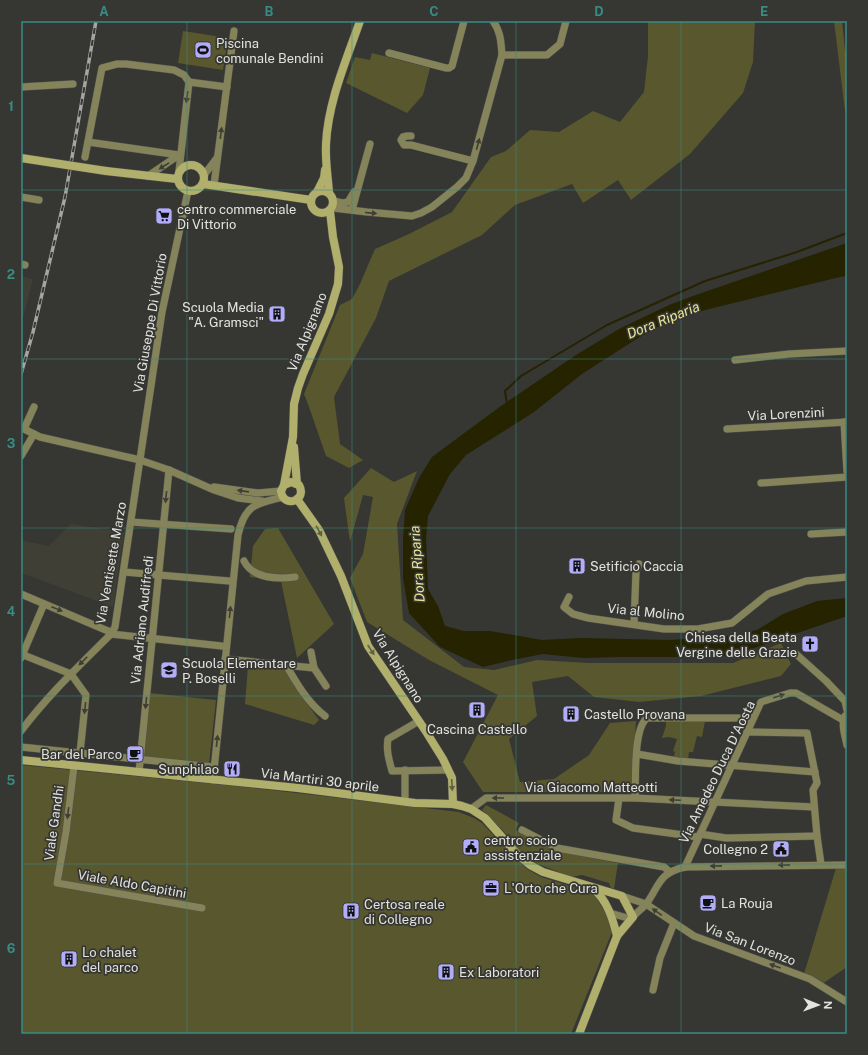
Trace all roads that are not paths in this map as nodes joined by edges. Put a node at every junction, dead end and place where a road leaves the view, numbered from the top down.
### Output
1 (360, 21) edge
2 (464, 21) edge
3 (494, 21) edge
4 (566, 21) edge
5 (234, 31) dead end
6 (389, 53) dead end
7 (502, 56) junction
8 (189, 82) junction
9 (73, 84) dead end
10 (21, 87) edge
11 (227, 87) junction
12 (411, 136) dead end
13 (88, 142) junction
14 (370, 144) dead end
15 (180, 156) junction
16 (218, 156) junction
17 (85, 157) dead end
18 (21, 158) edge
19 (326, 158) junction
20 (473, 161) junction
21 (178, 175) junction
22 (148, 176) junction
23 (203, 179) junction
24 (214, 185) junction
25 (358, 185) junction
26 (188, 191) junction
27 (317, 192) junction
28 (21, 197) edge
29 (39, 200) dead end
30 (311, 200) junction
31 (331, 203) junction
32 (352, 210) junction
33 (322, 214) junction
34 (333, 238) junction
35 (847, 351) edge
36 (735, 360) dead end
37 (34, 407) dead end
38 (845, 422) edge
39 (727, 429) dead end
40 (34, 434) junction
41 (293, 436) junction
42 (21, 456) edge
43 (140, 460) junction
44 (169, 470) junction
45 (847, 471) edge
46 (847, 477) edge
47 (761, 482) dead end
48 (297, 484) junction
49 (204, 485) junction
50 (283, 491) junction
51 (298, 499) junction
52 (268, 501) junction
53 (131, 522) junction
54 (163, 525) junction
55 (231, 529) dead end
56 (847, 532) edge
57 (811, 534) dead end
58 (244, 562) dead end
59 (639, 564) dead end
60 (124, 572) junction
61 (158, 576) junction
62 (295, 577) dead end
63 (847, 577) edge
64 (229, 581) dead end
65 (21, 594) edge
66 (569, 597) dead end
67 (44, 604) junction
68 (634, 624) junction
69 (111, 634) junction
70 (152, 638) junction
71 (222, 646) dead end
72 (311, 652) dead end
73 (796, 654) dead end
74 (22, 656) edge
75 (225, 659) junction
76 (286, 665) junction
77 (314, 668) junction
78 (70, 674) junction
79 (326, 686) dead end
80 (847, 711) edge
81 (325, 716) dead end
82 (845, 719) edge
83 (752, 720) junction
84 (419, 721) junction
85 (21, 731) edge
86 (747, 732) junction
87 (847, 745) edge
88 (21, 747) edge
89 (80, 753) junction
90 (637, 754) junction
91 (140, 759) junction
92 (21, 760) edge
93 (732, 765) junction
94 (74, 766) junction
95 (214, 767) junction
96 (405, 770) junction
97 (448, 770) junction
98 (139, 772) junction
99 (815, 772) junction
100 (213, 780) junction
101 (619, 798) junction
102 (635, 798) junction
103 (405, 801) junction
104 (714, 802) junction
105 (453, 804) junction
106 (814, 807) junction
107 (470, 809) junction
108 (522, 830) dead end
109 (699, 835) junction
110 (817, 836) junction
111 (821, 864) junction
112 (847, 865) edge
113 (685, 867) junction
114 (670, 872) junction
115 (57, 883) joint
116 (590, 887) junction
117 (622, 896) junction
118 (646, 904) junction
119 (202, 908) dead end
120 (610, 913) junction
121 (632, 918) junction
122 (674, 923) junction
123 (617, 936) junction
124 (653, 990) dead end
125 (847, 1002) edge
126 (579, 1034) edge

1 - 19 street, Via Alpignano
2 - 6 street
3 - 7 street
4 - 7 street
5 - 11 street
20 -> 7 street
8 - 11 street
8 - 13 street
8 -> 15 street
9 - 10 street
16 -> 11 street
12 - 20 street
13 - 15 street
13 - 17 street
14 - 25 street
15 - 21 street
15 -> 22 street
16 - 23 street
16 - 24 street
18 - 22 street, bridge
19 - 27 street, Via Alpignano
19 - 31 street, Via Alpignano
32 -> 20 street
21 - 22 street
21 - 23 street
21 - 26 street
23 - 24 street
23 - 26 street
24 - 30 street
25 - 31 street
25 - 32 street
26 - 43 street, Via Giuseppe Di Vittorio
27 - 30 street
27 - 31 street
28 - 29 street
30 - 33 street
31 - 32 street
31 - 33 street
31 - 34 street, Via Alpignano
33 - 34 street, Via Alpignano
34 - 41 street, Via Alpignano
35 - 36 street
37 - 40 street
38 - 39 street, Via Lorenzini
38 - 45 street
40 - 42 street
40 - 43 street
41 - 48 street, Via Alpignano
41 - 50 street, Via Alpignano
43 - 44 street
43 - 53 street, Via Ventisette Marzo
44 - 49 street
44 -> 54 street, Via Adriano Audifredi
46 - 47 street
48 - 50 street
48 - 51 street
50 -> 49 street
49 - 52 street
50 - 51 street
50 - 52 street
51 -> 84 street, Via Alpignano
75 -> 52 street
53 - 54 street
53 - 60 street, Via Ventisette Marzo
54 - 55 street
54 - 61 street, Via Adriano Audifredi
56 - 57 street
58 - 62 street
59 - 68 street
60 - 61 street
60 - 69 street, Via Ventisette Marzo
61 - 64 street
61 - 70 street, Via Adriano Audifredi
63 - 68 street, Via al Molino
65 - 67 street
66 - 68 street, Via al Molino
67 -> 69 street
67 - 74 street
69 - 70 street
69 -> 78 street, Via Ventisette Marzo
70 - 71 street
70 -> 91 street, Via Adriano Audifredi
72 - 77 street
73 - 80 street
74 - 78 street
75 - 76 street
95 -> 75 street
76 - 77 street
76 - 81 street
77 - 79 street
78 - 85 street, Via Ventisette Marzo
78 -> 89 street
80 - 82 street
83 -> 82 street, Via Amedeo Duca D'Aosta
82 - 87 street
83 - 86 street, Via Amedeo Duca D'Aosta
83 - 90 street
84 - 96 street
84 - 97 street, Via Alpignano
86 - 93 street, Via Amedeo Duca D'Aosta
86 - 99 street
88 - 89 street
89 - 91 street
90 - 93 street
90 - 102 street
91 - 95 street
91 - 98 street, Via Adriano Audifredi
92 - 94 street, Via Martiri 30 aprile
93 - 99 street
93 - 104 street, Via Amedeo Duca D'Aosta
94 - 98 street, Via Martiri 30 aprile
94 -> 115 street, Viale Gandhi
95 - 100 street
96 - 97 street
96 - 103 street
97 -> 105 street, Via Alpignano
98 - 100 street, Via Martiri 30 aprile
99 - 106 street
100 - 103 street, Via Martiri 30 aprile
101 - 102 street, Via Giacomo Matteotti
101 -> 107 street, Via Giacomo Matteotti
101 - 109 street
104 -> 102 street, Via Giacomo Matteotti
103 - 105 street, Via Martiri 30 aprile
104 - 106 street, Via Giacomo Matteotti
104 - 109 street, Via Amedeo Duca D'Aosta
105 - 107 street, Via Martiri 30 aprile
106 - 110 street
107 - 116 street, Via Martiri 30 aprile
108 - 114 street
109 - 110 street
109 - 113 street, Via Amedeo Duca D'Aosta
110 - 111 street
111 - 112 street
111 -> 113 street
113 - 114 street
114 - 118 street
115 - 119 street, Viale Aldo Capitini
116 - 117 street, Via Martiri 30 aprile
116 - 120 street, Via Martiri 30 aprile
117 - 118 street, Via Martiri 30 aprile
117 - 121 street
118 - 121 street
122 -> 118 street, Via San Lorenzo
120 - 121 street
120 - 123 street, Via Martiri 30 aprile
121 - 123 street
122 - 124 street
125 -> 122 street, Via San Lorenzo
123 - 126 street

